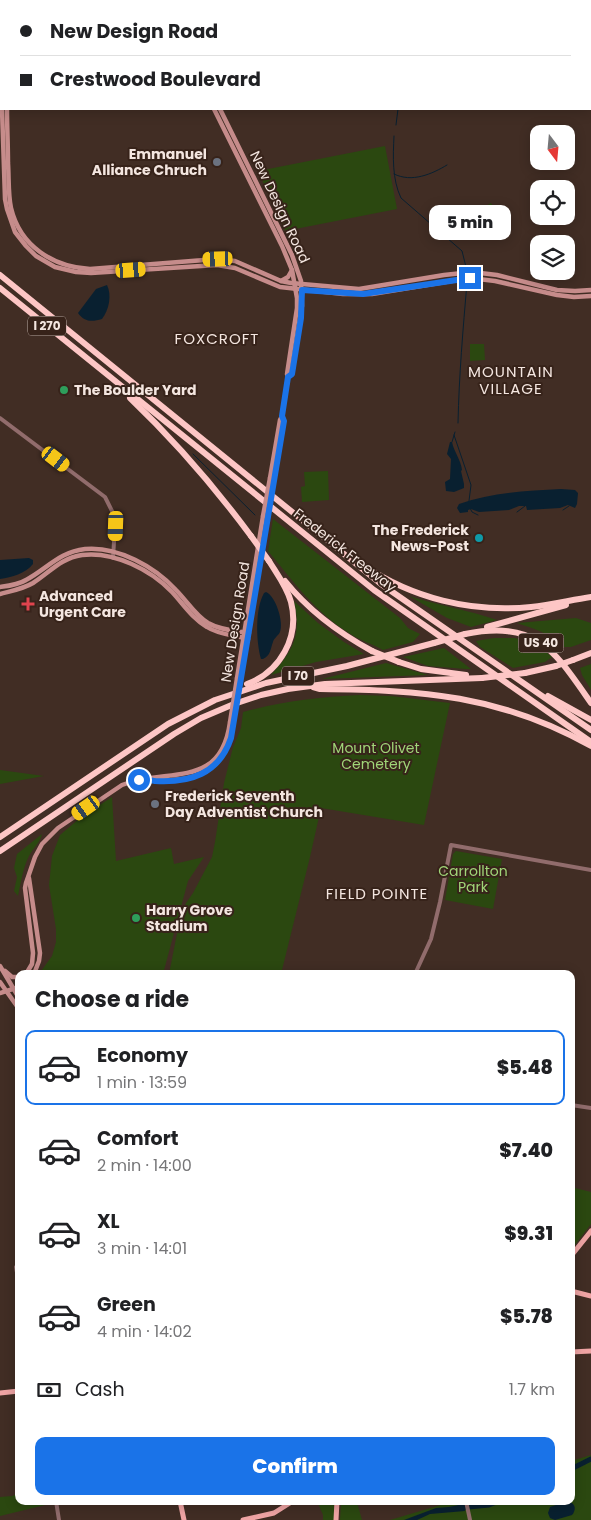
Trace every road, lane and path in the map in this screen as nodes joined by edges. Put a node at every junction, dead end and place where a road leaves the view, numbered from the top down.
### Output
1 (2, 110) edge
2 (7, 110) edge
3 (214, 110) edge
4 (220, 110) edge
5 (260, 190) junction
6 (255, 193) junction
7 (292, 270) junction
8 (0, 275) edge
9 (281, 281) junction
10 (296, 287) junction
11 (302, 287) junction
12 (0, 288) edge
13 (370, 288) junction
14 (591, 290) edge
15 (343, 294) junction
16 (591, 296) edge
17 (94, 364) junction
18 (288, 377) junction
19 (0, 418) edge
20 (330, 544) junction
21 (114, 555) junction
22 (269, 561) junction
23 (0, 587) edge
24 (0, 594) edge
25 (591, 597) edge
26 (465, 634) junction
27 (246, 636) junction
28 (590, 654) edge
29 (502, 669) junction
30 (482, 678) junction
31 (306, 686) junction
32 (591, 703) edge
33 (591, 720) edge
34 (168, 724) junction
35 (591, 730) edge
36 (591, 742) edge
37 (591, 746) edge
38 (0, 837) edge
39 (0, 851) edge
40 (591, 870) edge
41 (29, 876) junction
42 (0, 966) edge
43 (28, 970) edge
44 (36, 970) edge
45 (417, 970) edge
46 (15, 977) edge
47 (15, 981) edge
48 (10, 984) junction
49 (1, 985) edge
50 (15, 989) edge
51 (12, 990) junction
52 (6, 991) junction
53 (0, 993) edge
54 (15, 993) edge
55 (15, 1003) edge
56 (575, 1106) edge
57 (591, 1108) edge
58 (591, 1231) edge
59 (575, 1251) edge
60 (575, 1292) edge
61 (591, 1296) edge
62 (591, 1351) edge
63 (575, 1352) edge
64 (15, 1391) edge
65 (0, 1393) edge
66 (57, 1505) edge
67 (181, 1505) edge
68 (287, 1505) edge
69 (337, 1505) edge
70 (467, 1505) edge
71 (59, 1520) edge
72 (184, 1520) edge
73 (243, 1520) edge
74 (336, 1520) edge
75 (470, 1520) edge

1 - 10 main road
2 - 9 main road
3 - 6 main road, New Design Road
4 - 5 main road, New Design Road
5 - 6 main road
5 - 11 main road, New Design Road
6 - 7 main road, New Design Road
7 - 9 main road
7 - 10 main road, New Design Road
8 - 20 highway, I 270
9 - 10 main road
10 - 11 main road
10 - 18 main road, New Design Road
11 - 13 main road
11 - 15 main road
11 - 18 main road, New Design Road
12 - 17 highway, I 270
13 - 14 main road
13 - 15 main road
15 - 16 main road
17 - 22 highway, bridge
17 - 36 highway, Frederick Freeway
18 - 27 main road, New Design Road, bridge
19 - 21 street
20 - 25 highway
20 - 29 highway, Frederick Freeway
21 - 23 main road
21 - 24 main road
21 - 27 main road
22 - 30 highway, bridge
22 - 34 highway
25 - 26 highway, I 70
26 - 32 highway, US 40
26 - 34 highway, I 70, bridge
27 - 41 main road, New Design Road, bridge
28 - 30 highway, I 70, bridge
29 - 33 highway
29 - 35 highway, Frederick Freeway
30 - 31 highway, I 70
31 - 37 highway
31 - 39 highway, I 70
34 - 38 highway, I 70
40 - 45 street
41 - 43 main road, New Design Road
41 - 44 main road, New Design Road
42 - 46 main road
42 - 48 main road
47 - 48 main road
48 - 49 main road
48 - 51 main road
49 - 52 main road
50 - 51 main road
51 - 52 main road
51 - 54 main road
52 - 53 main road
52 - 55 main road
56 - 57 street
58 - 59 main road
60 - 61 main road
62 - 63 main road
64 - 65 main road
66 - 71 street
67 - 72 main road
68 - 73 main road
69 - 74 main road
70 - 75 street

